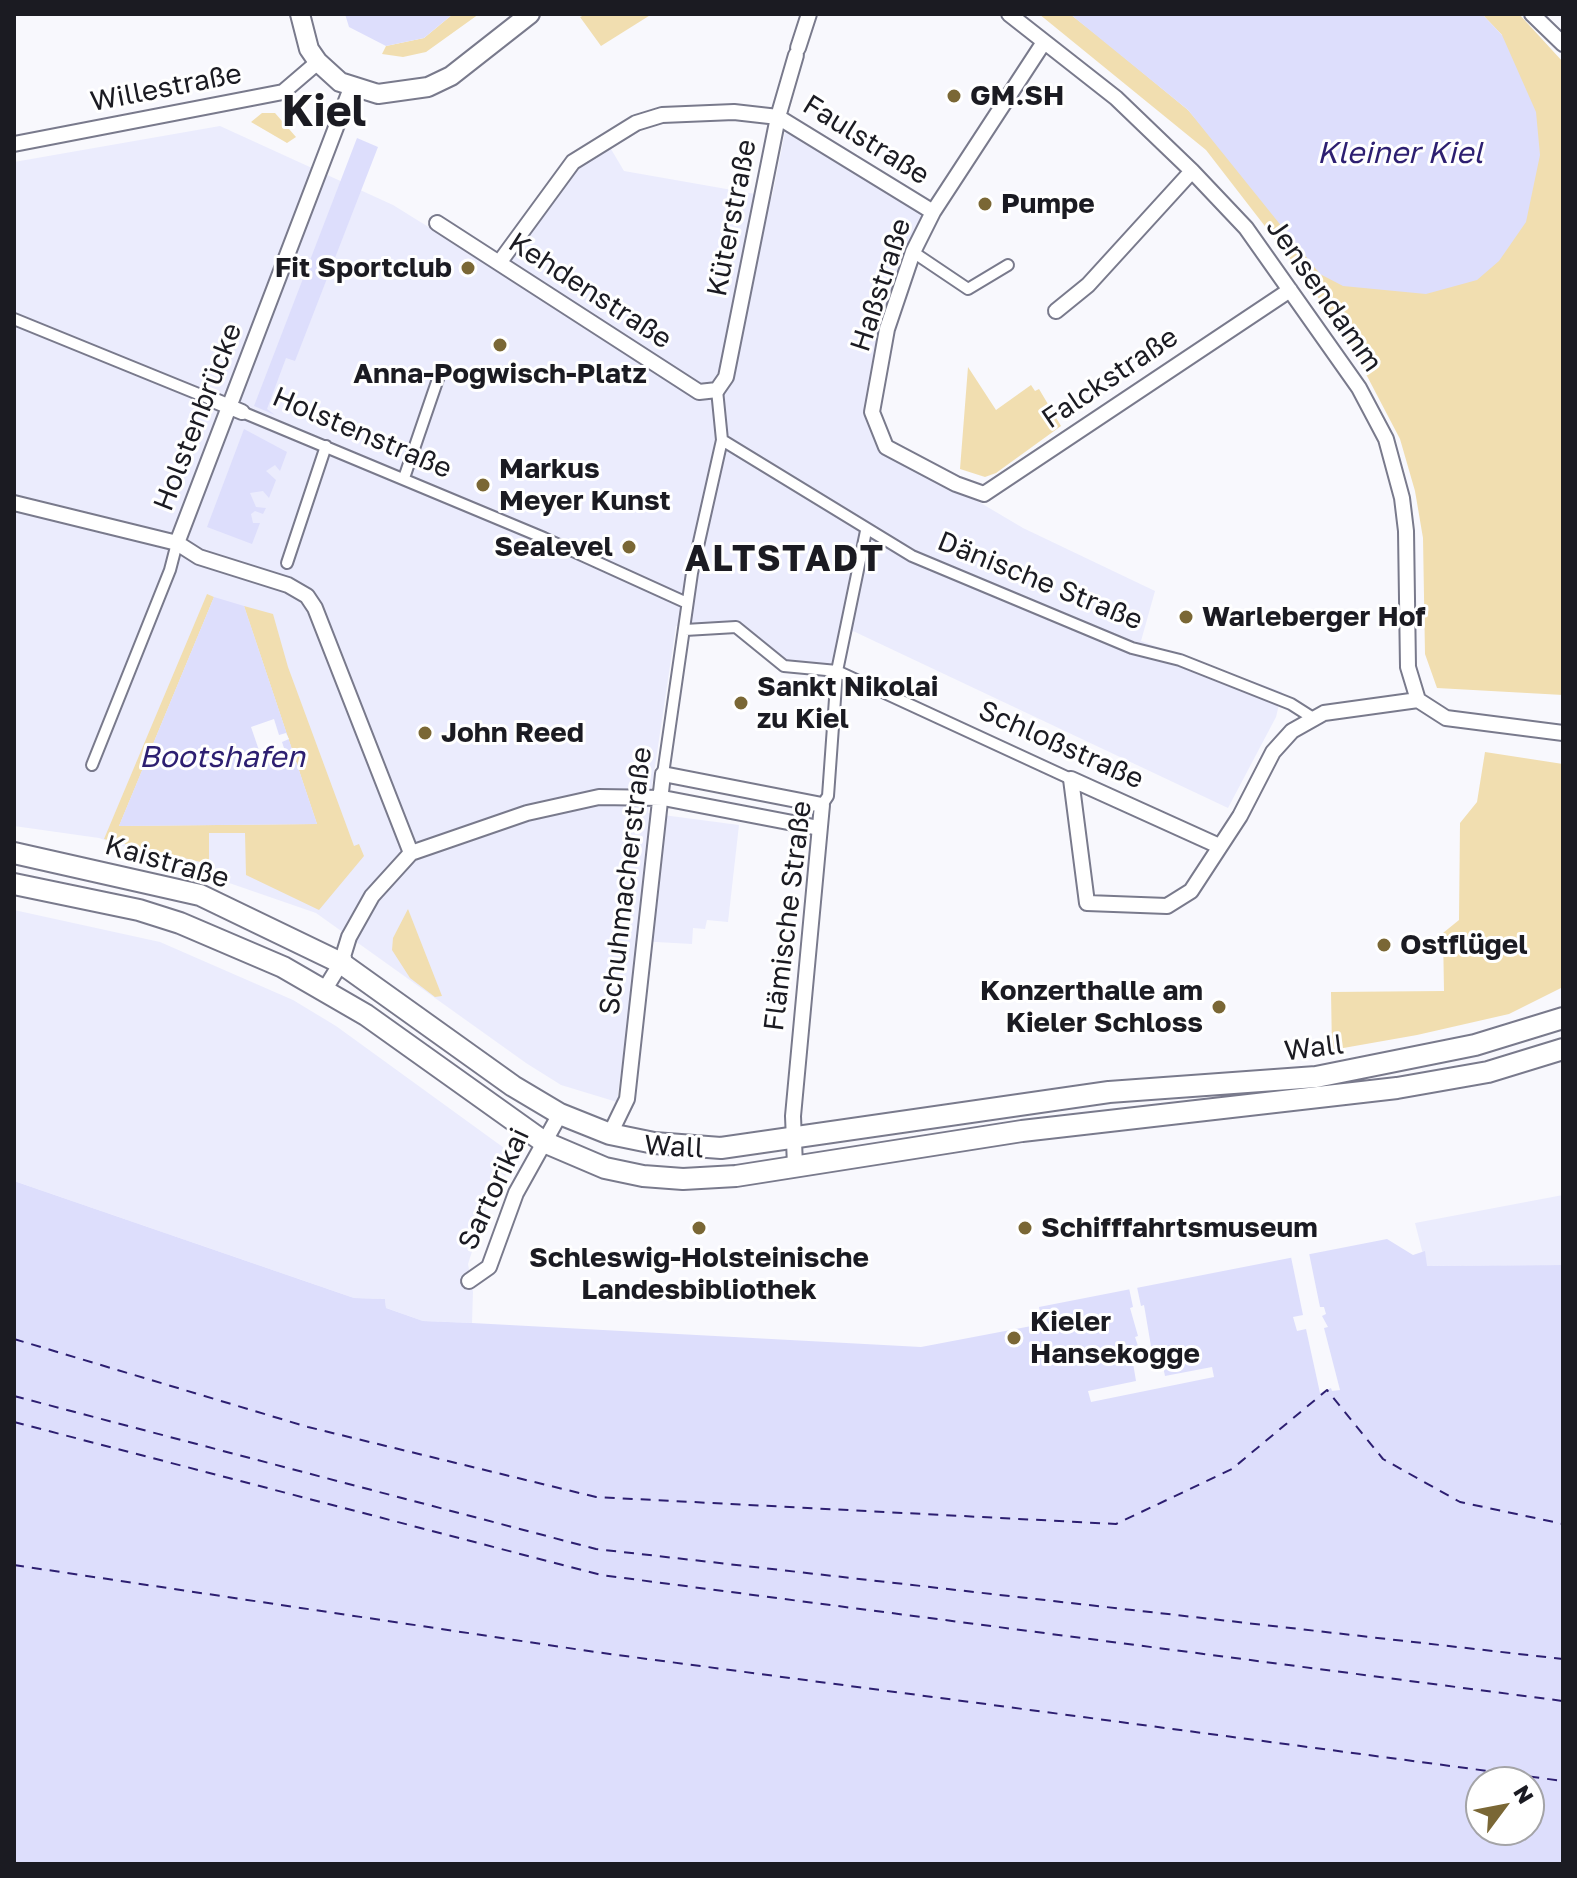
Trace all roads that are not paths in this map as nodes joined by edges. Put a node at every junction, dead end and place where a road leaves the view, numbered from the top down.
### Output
1 (300, 14) edge
2 (530, 14) edge
3 (809, 14) edge
4 (1009, 14) edge
5 (1532, 14) edge
6 (1044, 42) junction
7 (1563, 44) edge
8 (318, 62) junction
9 (351, 88) junction
10 (778, 117) junction
11 (14, 144) edge
12 (1192, 171) junction
13 (933, 212) junction
14 (437, 223) dead end
15 (913, 252) junction
16 (499, 263) junction
17 (1008, 265) dead end
18 (1290, 290) junction
19 (1056, 311) dead end
20 (14, 319) edge
21 (440, 373) dead end
22 (717, 390) junction
23 (213, 400) joint
24 (236, 409) junction
25 (722, 440) junction
26 (326, 446) junction
27 (404, 478) junction
28 (956, 484) joint
29 (14, 503) edge
30 (866, 531) junction
31 (177, 543) junction
32 (287, 563) dead end
33 (687, 603) junction
34 (685, 630) junction
35 (837, 671) junction
36 (1418, 700) junction
37 (1313, 718) junction
38 (1563, 733) edge
39 (92, 765) dead end
40 (663, 774) junction
41 (1071, 779) junction
42 (663, 798) junction
43 (822, 805) junction
44 (819, 828) junction
45 (1219, 846) junction
46 (14, 853) edge
47 (411, 853) junction
48 (14, 884) edge
49 (341, 963) junction
50 (325, 989) junction
51 (1563, 1018) edge
52 (1563, 1049) edge
53 (1065, 1097) junction
54 (560, 1114) junction
55 (1070, 1125) junction
56 (610, 1134) junction
57 (793, 1139) junction
58 (544, 1142) junction
59 (795, 1166) junction
60 (469, 1281) dead end

1 - 8 street
2 - 9 street
3 - 10 street, Küterstraße
4 - 6 street, Jensendamm
5 - 7 street
6 - 12 street, Jensendamm
6 - 13 street, Haßstraße
8 - 9 street
8 - 11 street, Willestraße
9 - 24 street, Holstenbrücke
10 - 13 street, Faulstraße
10 - 16 street, Faulstraße
10 - 22 street, Küterstraße
12 - 18 street, Jensendamm
12 - 19 street
13 - 15 street, Haßstraße
14 - 16 street, Kehdenstraße
15 - 17 street
15 - 28 street, Haßstraße
16 - 22 street, Kehdenstraße
18 - 28 street, Falckstraße
18 - 36 street, Jensendamm
20 - 23 street, Holstenstraße
21 - 27 street
22 - 25 street, Schuhmacherstraße
23 - 24 street, Holstenstraße
24 - 26 street, Holstenstraße
24 - 31 street, Holstenbrücke
25 - 30 street, Dänische Straße
25 - 33 street, Schuhmacherstraße
26 - 27 street, Holstenstraße
26 - 32 street
27 - 33 street, Holstenstraße
29 - 31 street
30 - 35 street, Flämische Straße
30 - 37 street, Dänische Straße
31 - 39 street, Holstenbrücke
31 - 47 street
33 - 34 street, Schuhmacherstraße
34 - 35 street, Schloßstraße
34 - 40 street, Schuhmacherstraße
35 - 41 street, Schloßstraße
35 - 43 street, Flämische Straße
36 - 37 street
36 - 38 street
37 - 45 street
40 - 42 street, Schuhmacherstraße
40 - 43 street
41 - 45 street, Schloßstraße
41 - 45 street
42 - 44 street
42 - 47 street
42 - 56 street, Schuhmacherstraße
43 - 44 street, Flämische Straße
44 - 57 street, Flämische Straße
46 - 49 main road, Kaistraße
47 - 49 street
48 - 50 main road, Kaistraße
49 - 50 street
49 - 54 main road, Wall
50 - 58 main road, Wall
51 - 53 main road, Wall
52 - 55 main road, Wall
53 - 55 street
53 - 57 main road, Wall
54 - 56 main road, Wall
54 - 58 street, Sartorikai
55 - 59 main road, Wall
56 - 57 main road, Wall
57 - 59 street, Flämische Straße
58 - 59 main road, Wall
58 - 60 street, Sartorikai

